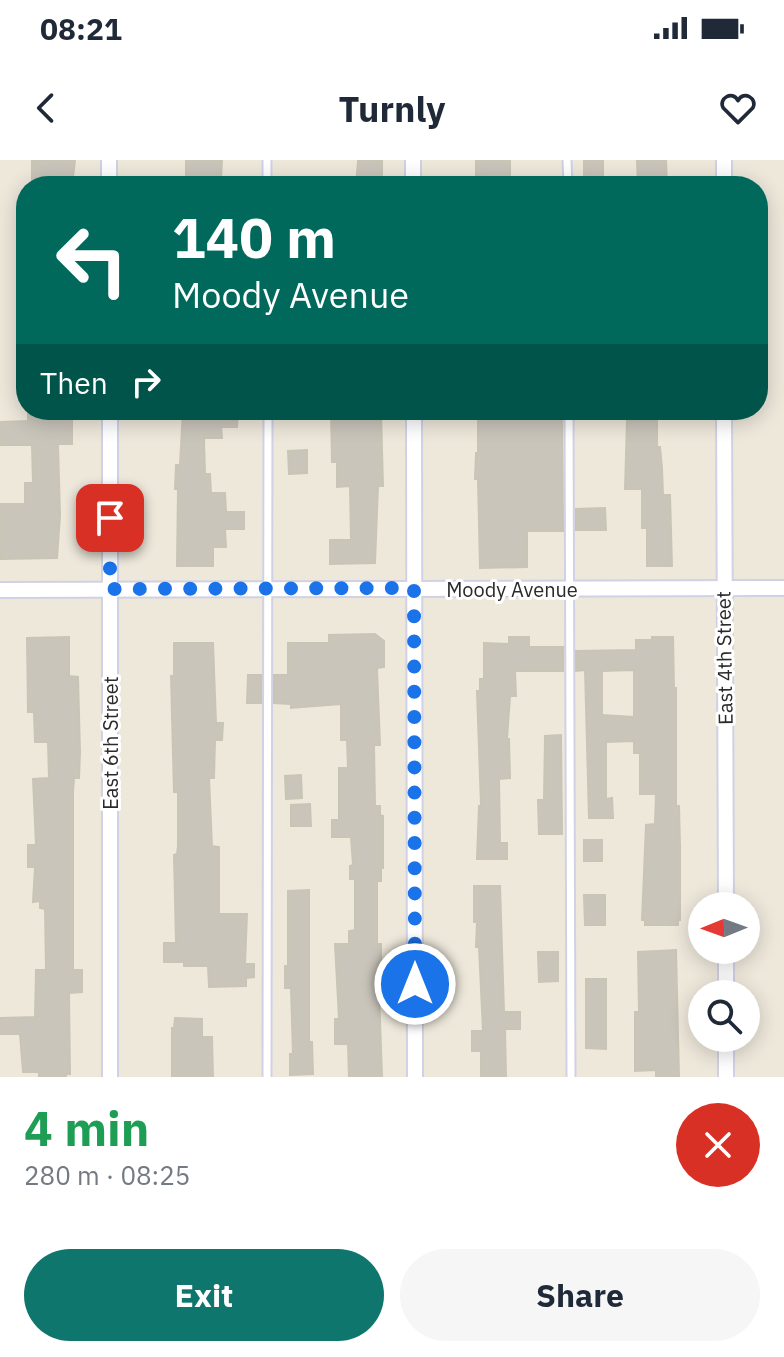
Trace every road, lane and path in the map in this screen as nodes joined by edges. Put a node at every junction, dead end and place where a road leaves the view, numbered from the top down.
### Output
1 (110, 420) edge
2 (268, 420) edge
3 (414, 420) edge
4 (569, 420) edge
5 (724, 420) edge
6 (269, 588) junction
7 (414, 588) junction
8 (723, 588) junction
9 (784, 588) edge
10 (110, 589) junction
11 (570, 589) junction
12 (0, 590) edge
13 (726, 892) edge
14 (726, 1052) edge
15 (110, 1077) edge
16 (267, 1077) edge
17 (415, 1077) edge
18 (571, 1077) edge
19 (726, 1077) edge

1 - 10 street, East 6th Street
2 - 6 lane
3 - 7 street
4 - 11 lane
5 - 8 street, East 4th Street
6 - 7 street, Moody Avenue
6 - 10 street, Moody Avenue
6 - 16 lane
7 - 11 street, Moody Avenue
7 - 17 street
8 - 9 street, Moody Avenue
8 - 11 street, Moody Avenue
8 - 13 street, East 4th Street
10 - 12 street, Moody Avenue
10 - 15 street, East 6th Street
11 - 18 lane
14 - 19 street

